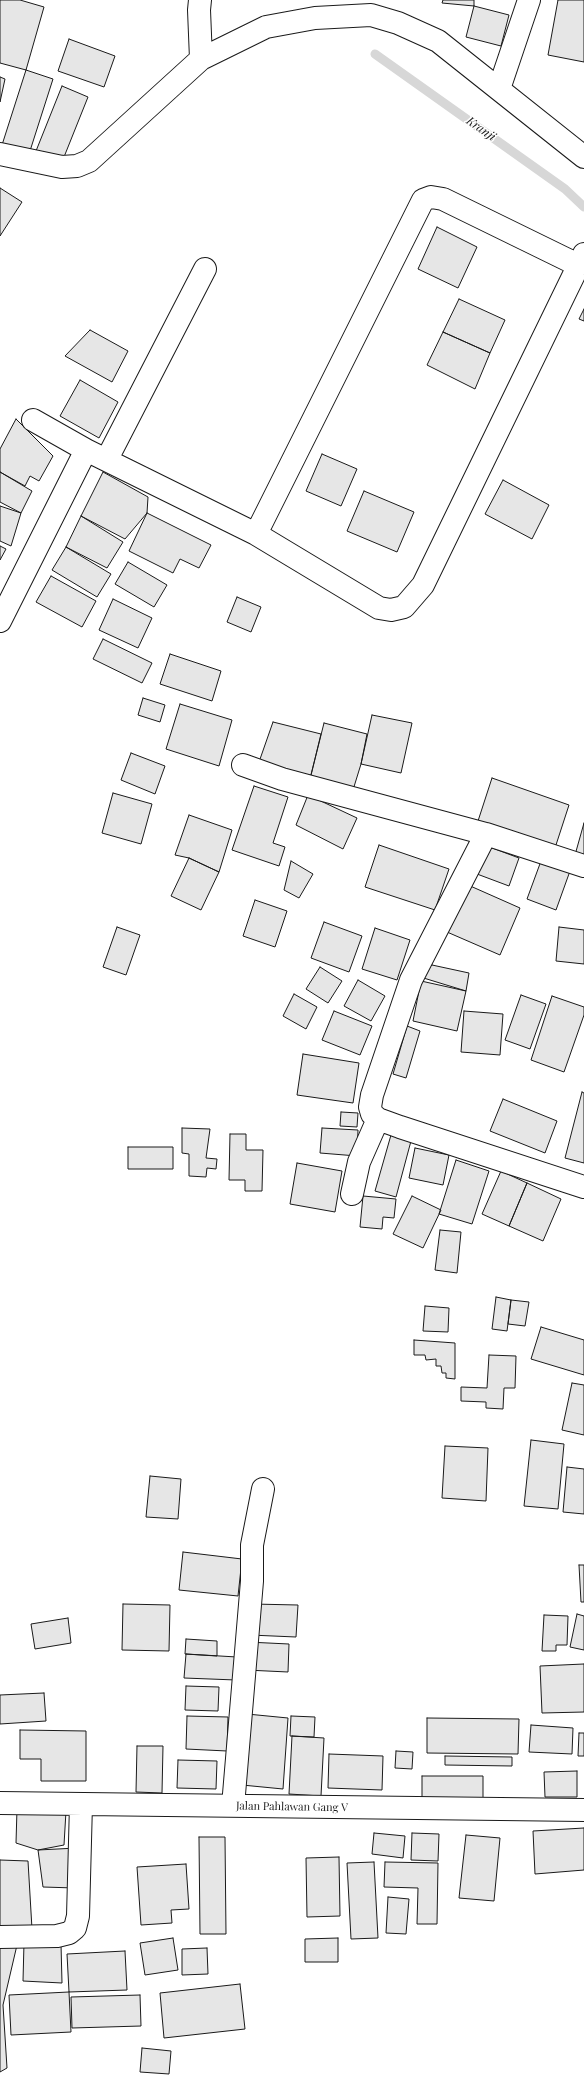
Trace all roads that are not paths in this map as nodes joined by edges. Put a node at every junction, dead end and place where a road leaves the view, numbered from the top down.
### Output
1 (200, 0) edge
2 (529, 0) edge
3 (200, 59) junction
4 (498, 89) junction
5 (0, 154) edge
6 (584, 157) edge
7 (581, 260) edge
8 (206, 269) dead end
9 (33, 420) dead end
10 (86, 450) junction
11 (107, 459) junction
12 (256, 534) junction
13 (0, 621) edge
14 (243, 765) dead end
15 (486, 834) junction
16 (584, 866) edge
17 (378, 1119) junction
18 (584, 1187) edge
19 (352, 1194) dead end
20 (263, 1489) dead end
21 (0, 1803) edge
22 (81, 1804) junction
23 (233, 1806) junction
24 (584, 1810) edge
25 (0, 1937) edge

1 - 3 street
2 - 4 street
3 - 4 street
3 - 5 street
4 - 6 street
7 - 12 street
7 - 12 street
8 - 11 street
9 - 10 street
10 - 11 street
10 - 13 street
11 - 12 street
14 - 15 street
15 - 16 street
15 - 17 street
17 - 18 street
17 - 19 street
20 - 23 street
21 - 22 street, Jalan Pahlawan Gang V
22 - 23 street, Jalan Pahlawan Gang V
22 - 25 street
23 - 24 street, Jalan Pahlawan Gang V

